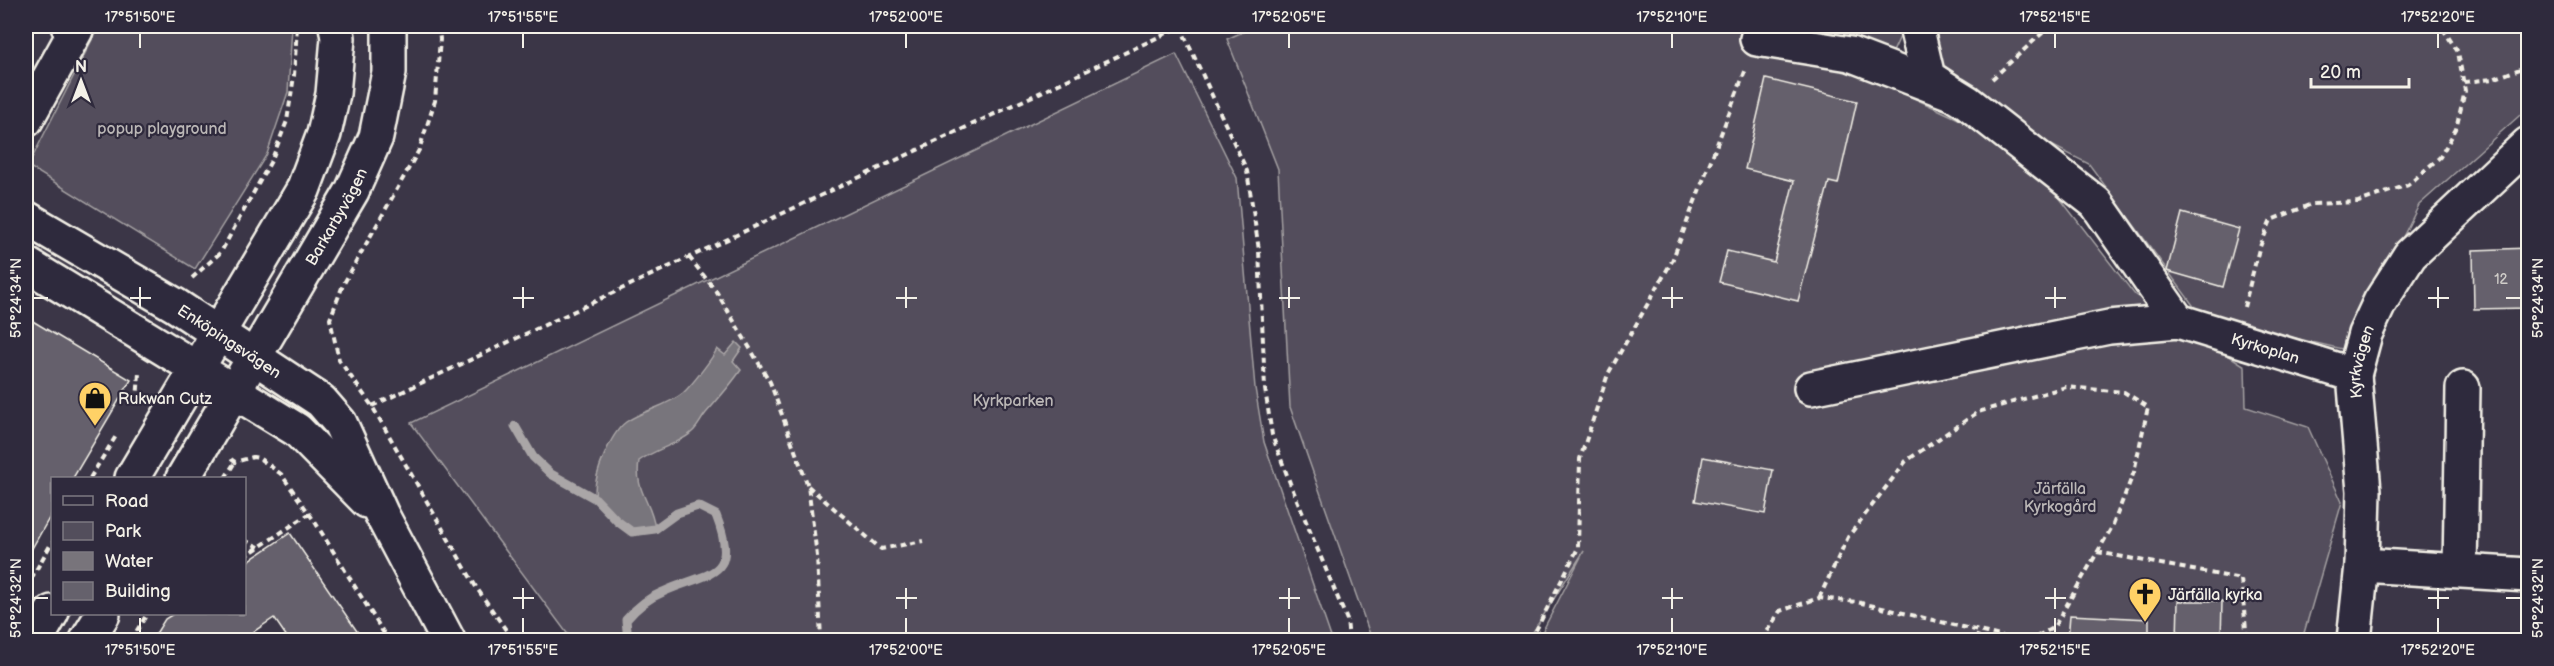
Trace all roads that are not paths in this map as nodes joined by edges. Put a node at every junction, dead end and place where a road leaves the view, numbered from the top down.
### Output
1 (68, 26) edge
2 (336, 26) edge
3 (389, 26) edge
4 (1916, 26) edge
5 (1757, 39) road end
6 (1967, 102) junction
7 (26, 120) edge
8 (2529, 144) edge
9 (26, 218) edge
10 (26, 264) edge
11 (2178, 321) junction
12 (218, 334) junction
13 (255, 357) junction
14 (198, 368) junction
15 (2354, 375) junction
16 (1811, 388) dead end
17 (2463, 388) dead end
18 (235, 391) junction
19 (135, 473) edge
20 (184, 477) edge
21 (382, 515) junction
22 (2362, 565) junction
23 (2460, 570) junction
24 (2529, 575) edge
25 (51, 614) edge
26 (102, 615) edge
27 (36, 640) edge
28 (87, 640) edge
29 (448, 640) edge
30 (2354, 640) edge

1 - 7 street
2 - 12 street
3 - 13 street, Barkarbyvägen
4 - 6 street
5 - 6 street
6 - 11 street
8 - 15 street, Kyrkvägen
9 - 12 street, Enköpingsvägen
10 - 14 street, Enköpingsvägen
11 - 15 street, Kyrkoplan
11 - 16 street
12 - 13 street, Enköpingsvägen
12 - 14 street
13 - 18 street, Barkarbyvägen
13 - 21 street, Enköpingsvägen
14 - 18 street, Enköpingsvägen
14 - 19 street
15 - 22 street, Kyrkvägen
17 - 23 street
18 - 20 street, Barkarbyvägen
18 - 21 street, Enköpingsvägen
21 - 29 street, Enköpingsvägen
22 - 23 street
22 - 30 street, Kyrkvägen
23 - 24 street
25 - 27 street
26 - 28 street

